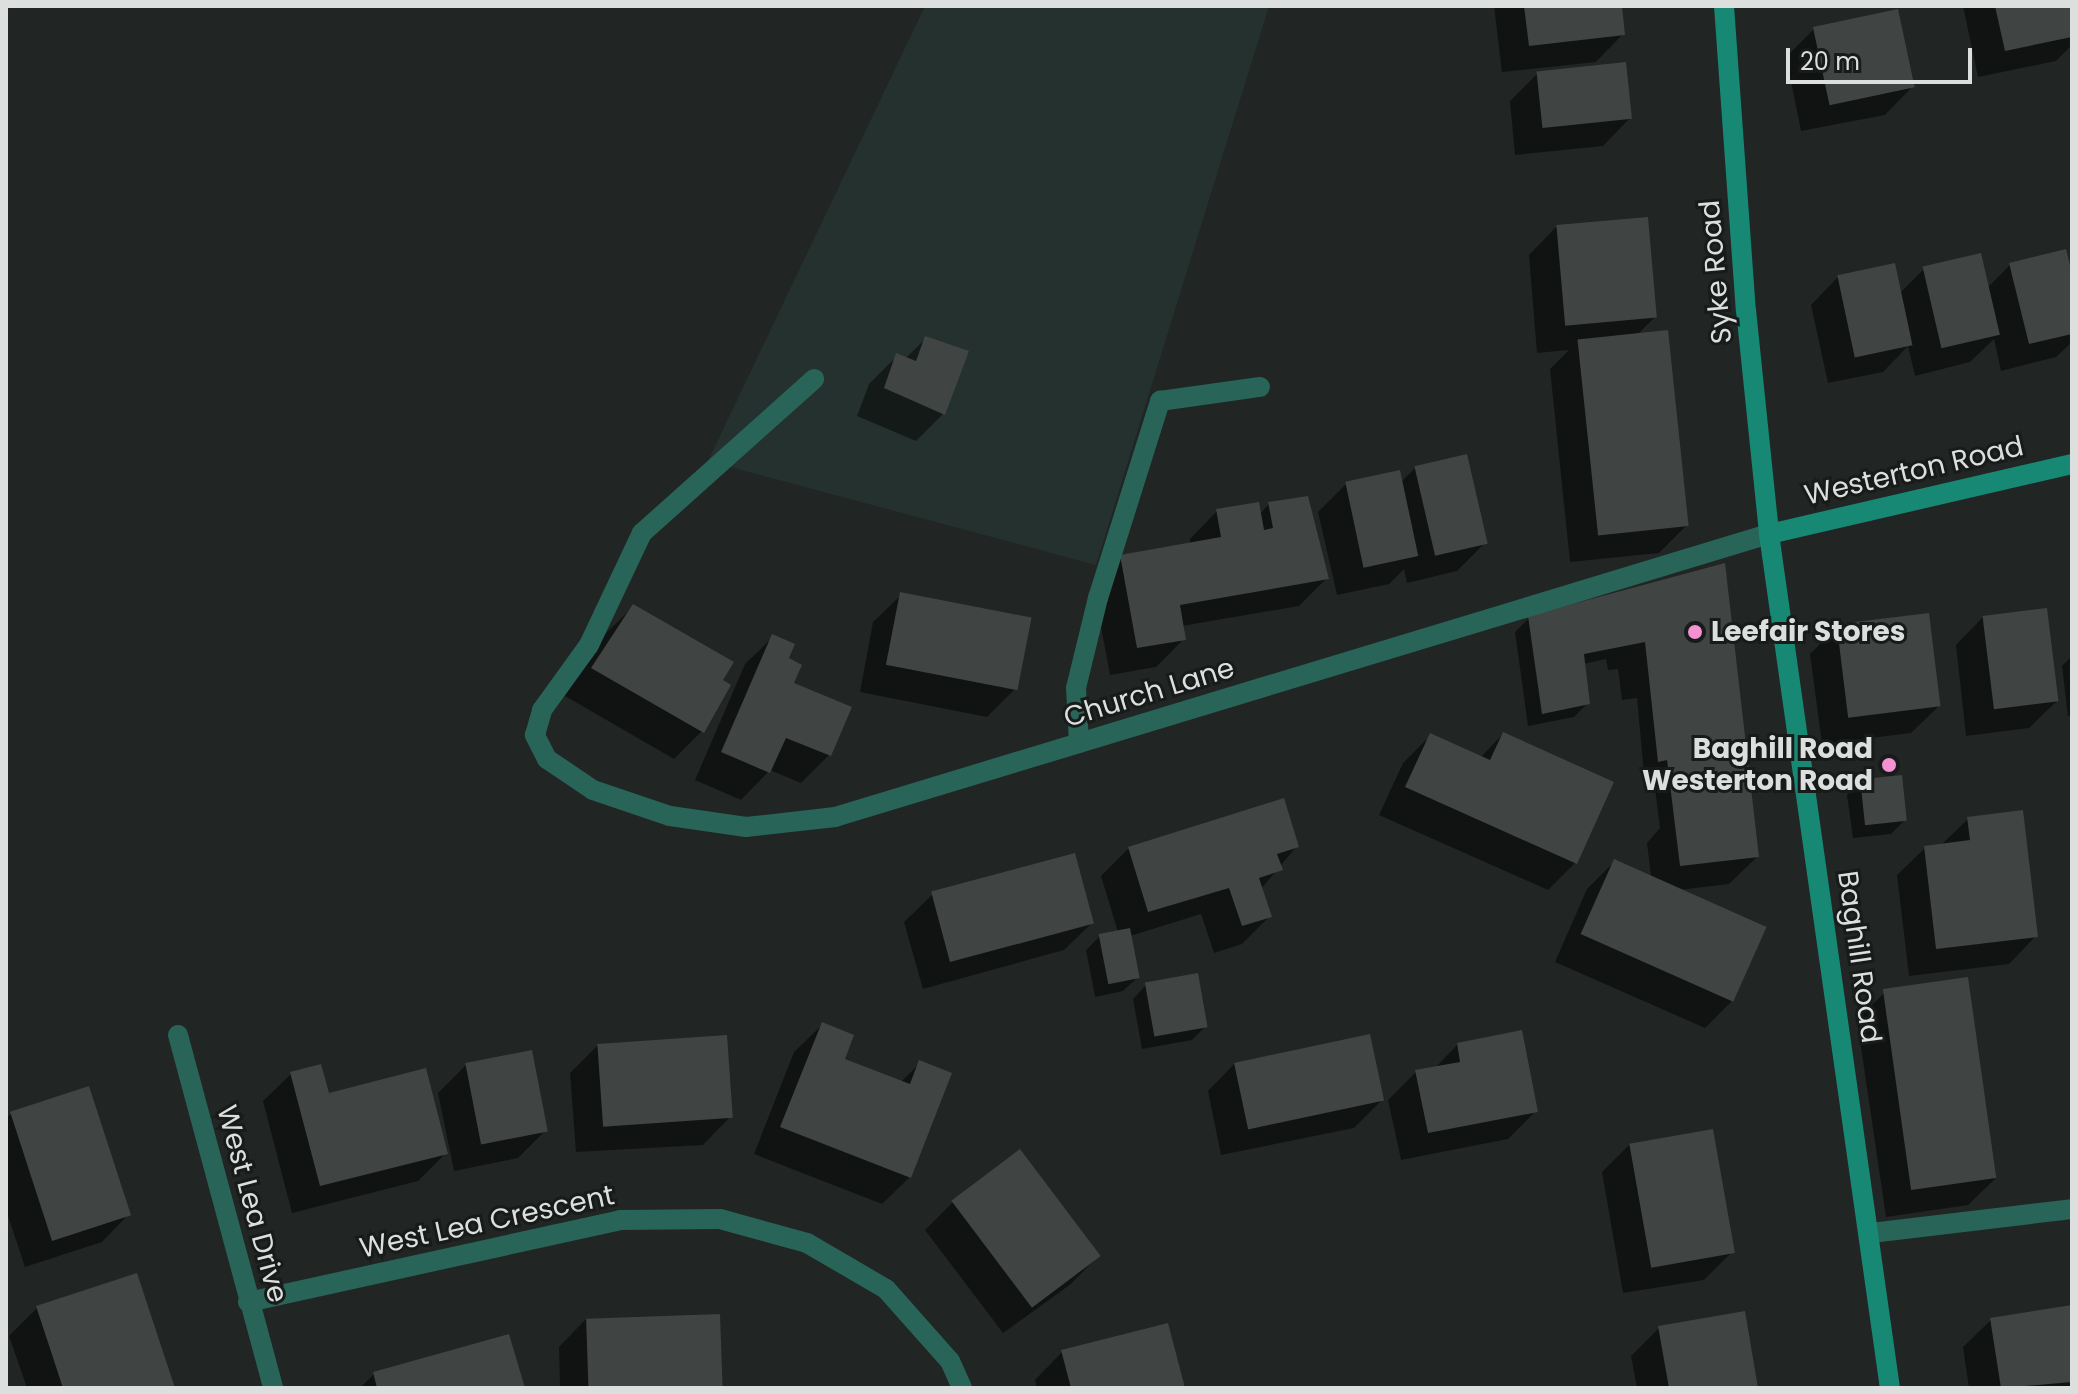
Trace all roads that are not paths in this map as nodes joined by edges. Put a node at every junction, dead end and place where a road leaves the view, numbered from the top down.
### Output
1 (1724, 6) edge
2 (814, 379) dead end
3 (1260, 387) dead end
4 (2072, 464) edge
5 (1769, 534) junction
6 (1079, 743) junction
7 (178, 1035) dead end
8 (2072, 1209) edge
9 (1871, 1233) junction
10 (248, 1302) junction
11 (273, 1388) edge
12 (962, 1388) edge
13 (1890, 1388) edge

1 - 5 street, Syke Road
2 - 6 street, Church Lane
3 - 6 street
4 - 5 street, Westerton Road
5 - 6 street, Church Lane
5 - 9 street, Baghill Road
7 - 10 street, West Lea Drive
8 - 9 street
9 - 13 street, Baghill Road
10 - 11 street, West Lea Drive
10 - 12 street, West Lea Crescent

